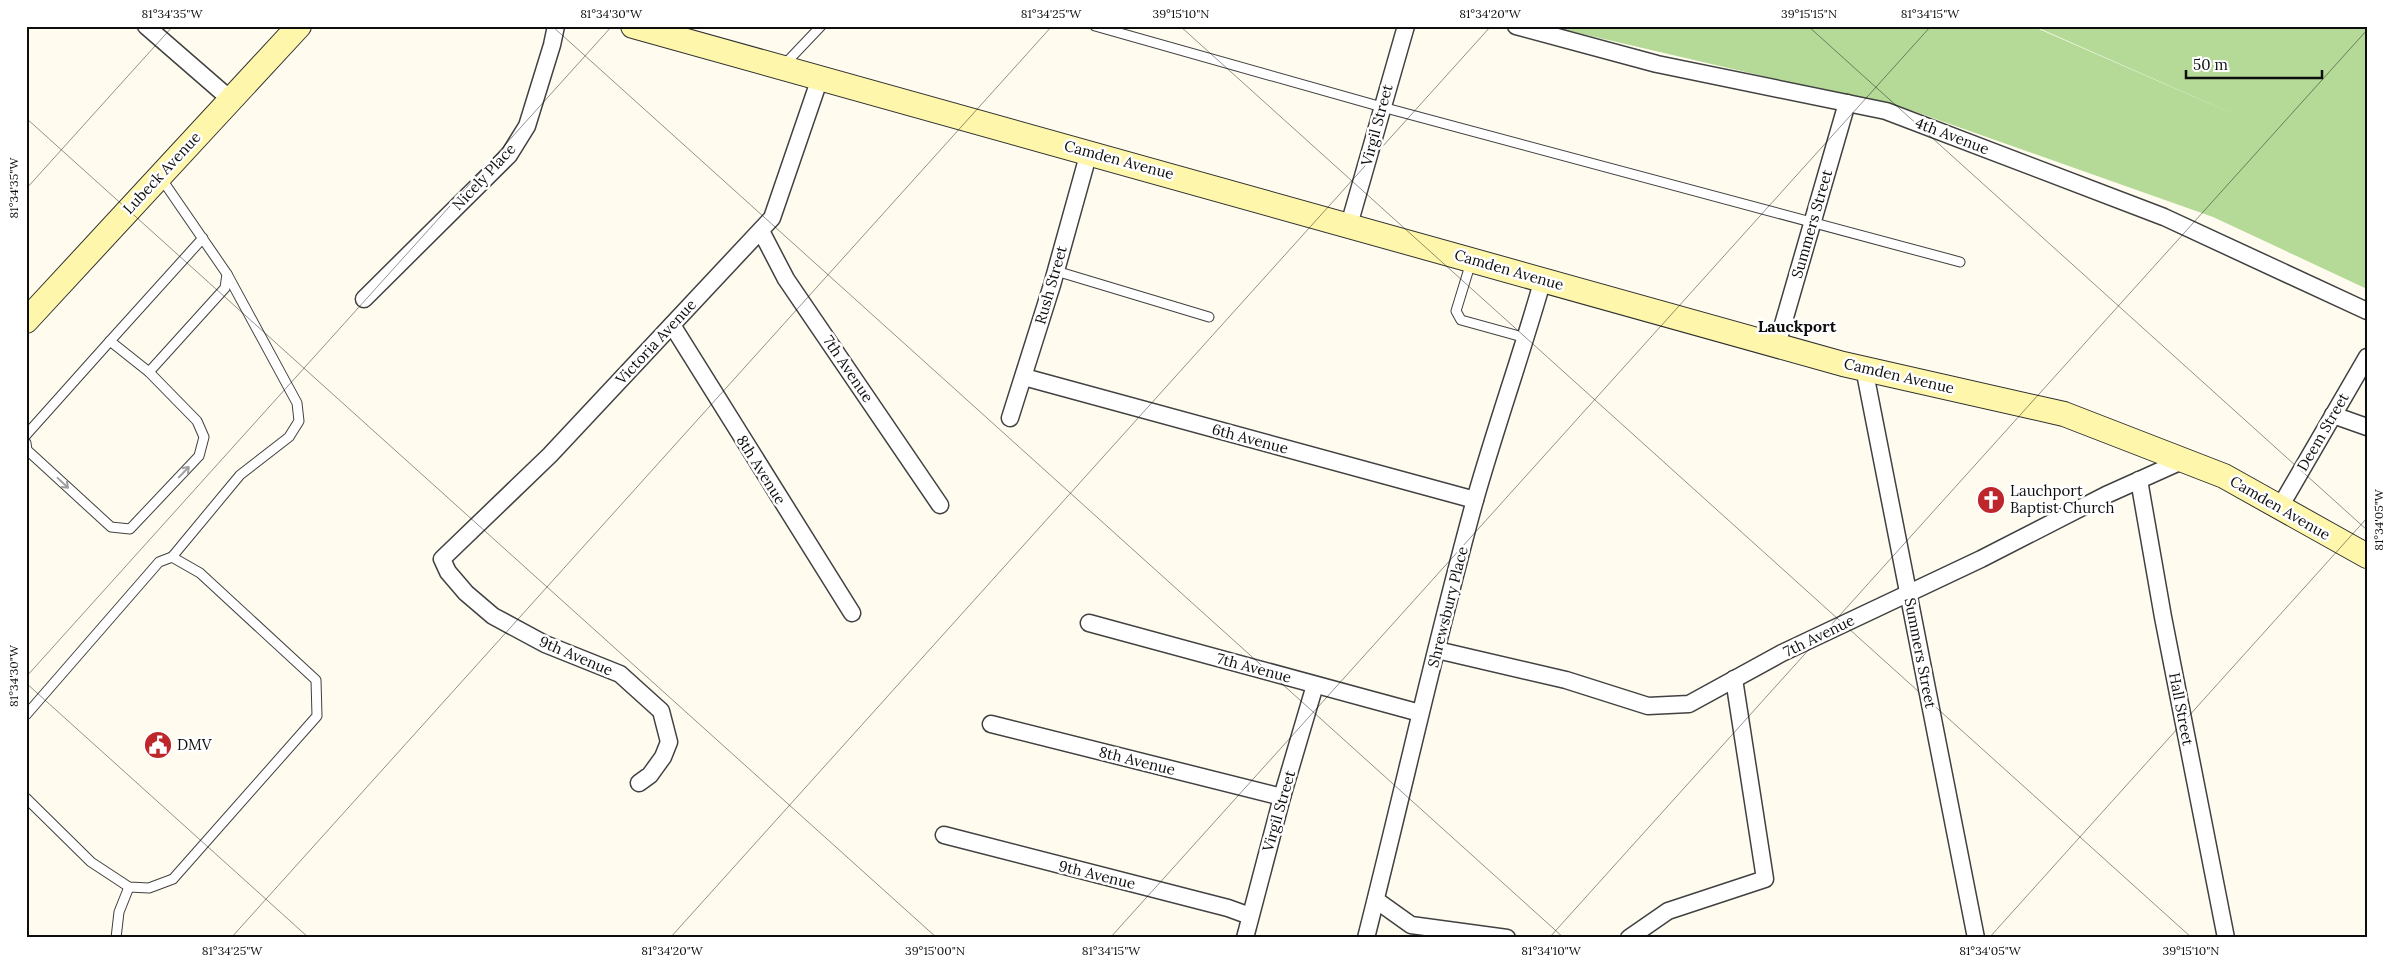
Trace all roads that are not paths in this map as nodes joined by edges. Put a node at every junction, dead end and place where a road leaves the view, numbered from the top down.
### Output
1 (146, 26) edge
2 (299, 26) edge
3 (556, 26) edge
4 (633, 26) edge
5 (821, 26) edge
6 (1095, 26) edge
7 (1406, 26) edge
8 (1516, 26) edge
9 (782, 67) junction
10 (820, 78) junction
11 (230, 99) junction
12 (1847, 103) junction
13 (1382, 107) junction
14 (1089, 152) junction
15 (160, 176) junction
16 (1812, 222) junction
17 (1349, 225) junction
18 (761, 231) junction
19 (203, 238) junction
20 (1472, 259) junction
21 (1960, 262) dead end
22 (1056, 271) junction
23 (227, 274) junction
24 (1543, 279) junction
25 (364, 300) dead end
26 (2367, 312) edge
27 (1209, 317) dead end
28 (26, 321) edge
29 (672, 326) junction
30 (1526, 338) junction
31 (110, 342) junction
32 (1777, 345) junction
33 (2367, 357) edge
34 (1864, 368) junction
35 (149, 372) junction
36 (1024, 377) junction
37 (2333, 415) junction
38 (1010, 418) dead end
39 (2367, 427) edge
40 (26, 435) edge
41 (27, 447) edge
42 (2184, 460) junction
43 (2139, 480) junction
44 (1475, 500) junction
45 (940, 505) dead end
46 (2280, 507) junction
47 (2367, 556) edge
48 (172, 557) junction
49 (448, 572) joint
50 (1908, 593) junction
51 (852, 614) dead end
52 (1089, 623) dead end
53 (1438, 650) junction
54 (1734, 679) junction
55 (1315, 685) junction
56 (1420, 713) junction
57 (26, 714) edge
58 (991, 724) dead end
59 (639, 783) dead end
60 (1282, 797) junction
61 (26, 798) edge
62 (944, 835) dead end
63 (129, 887) junction
64 (1376, 900) junction
65 (1250, 916) junction
66 (116, 938) edge
67 (1245, 938) edge
68 (1366, 938) edge
69 (1507, 938) edge
70 (1629, 938) edge
71 (1976, 938) edge
72 (2226, 938) edge

1 - 11 street
2 - 11 street, Lubeck Avenue
3 - 25 street, Nicely Place
4 - 9 street, Camden Avenue
5 - 9 lane
6 - 13 lane
7 - 13 street, Virgil Street
8 - 12 street, 4th Avenue
9 - 10 street, Camden Avenue
10 - 14 street, Camden Avenue
10 - 18 street, Victoria Avenue
11 - 15 street, Lubeck Avenue
12 - 16 street, Summers Street
12 - 26 street, 4th Avenue
13 - 16 lane
13 - 17 street, Virgil Street
14 - 17 street, Camden Avenue
14 - 22 street, Rush Street
15 - 19 lane
15 - 28 street, Lubeck Avenue
16 - 21 lane
16 - 32 street, Summers Street
17 - 20 street, Camden Avenue
18 - 29 street, Victoria Avenue
18 - 45 street, 7th Avenue
19 - 23 lane
19 - 31 lane
20 - 24 street, Camden Avenue
20 - 30 lane
22 - 27 lane
22 - 36 street, Rush Street
23 - 35 lane
23 - 48 lane
24 - 30 street, Shrewsbury Place
24 - 32 street, Camden Avenue
29 - 49 street, Victoria Avenue
29 - 51 street, 8th Avenue
30 - 44 street, Shrewsbury Place
31 - 35 lane
31 - 40 lane
32 - 34 street, Camden Avenue
33 - 37 street, Deem Street
34 - 42 street, Camden Avenue
34 - 50 street, Summers Street
41 -> 35 lane
36 - 38 street, Rush Street
36 - 44 street, 6th Avenue
37 - 39 street
37 - 46 street, Deem Street
42 - 43 street, 7th Avenue
42 - 46 street, Camden Avenue
43 - 50 street, 7th Avenue
43 - 72 street, Hall Street
44 - 53 street, Shrewsbury Place
46 - 47 street, Camden Avenue
48 - 57 lane
48 - 63 lane
49 - 59 street, 9th Avenue
50 - 54 street, 7th Avenue
50 - 71 street, Summers Street
52 - 55 street, 7th Avenue
53 - 54 street, 7th Avenue
53 - 56 street, Shrewsbury Place
54 - 70 street
55 - 56 street, 7th Avenue
55 - 60 street, Virgil Street
56 - 64 street, Shrewsbury Place
58 - 60 street, 8th Avenue
60 - 65 street, Virgil Street
61 - 63 lane
62 - 65 street, 9th Avenue
63 - 66 lane
64 - 68 street, Shrewsbury Place
64 - 69 street
65 - 67 street, Virgil Street

